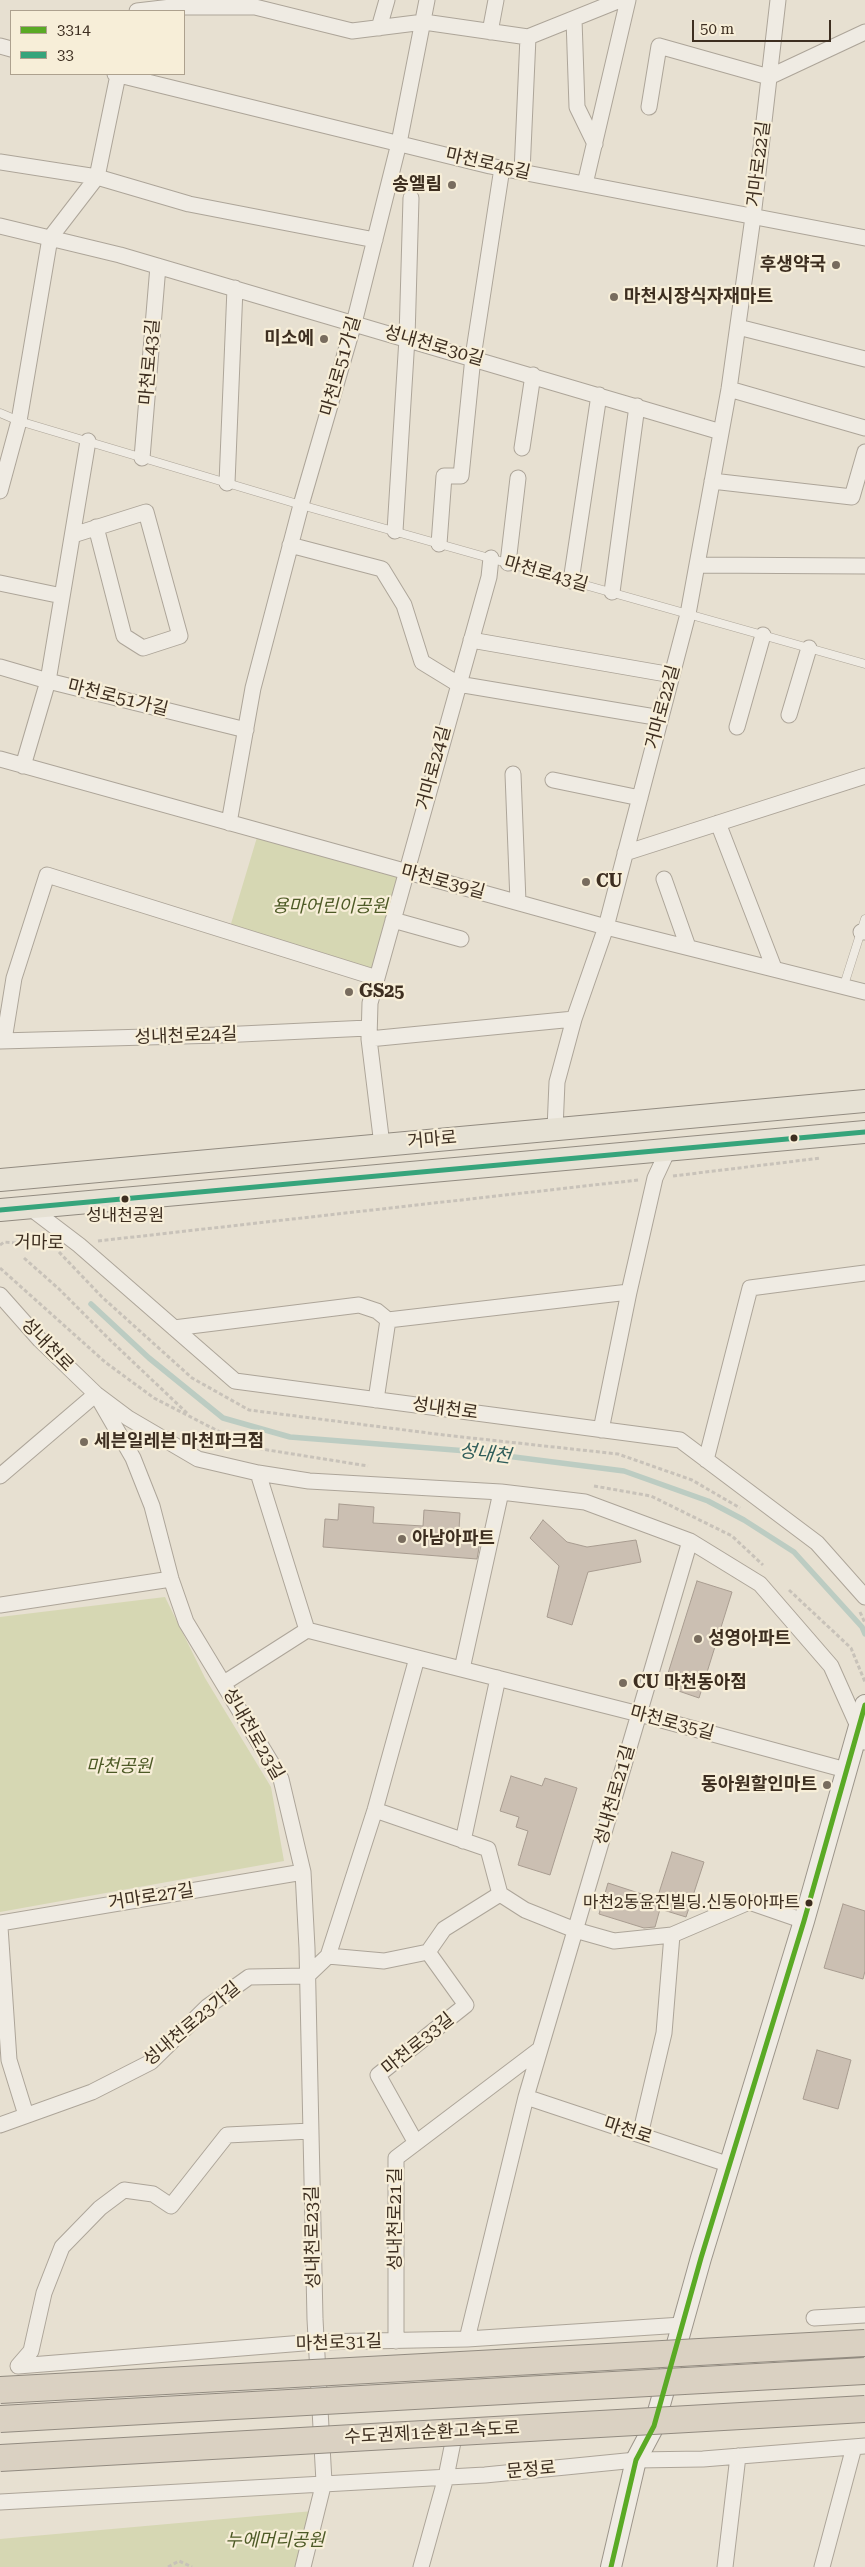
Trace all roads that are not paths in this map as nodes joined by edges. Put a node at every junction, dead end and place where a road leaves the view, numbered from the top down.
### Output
1 (387, 0) edge
2 (427, 0) edge
3 (496, 0) edge
4 (620, 0) edge
5 (628, 0) edge
6 (778, 0) edge
7 (186, 4) edge
8 (144, 10) edge
9 (574, 18) junction
10 (424, 22) junction
11 (379, 28) junction
12 (490, 32) junction
13 (865, 32) edge
14 (528, 38) junction
15 (116, 75) edge
16 (120, 75) edge
17 (769, 77) junction
18 (649, 106) dead end
19 (399, 143) junction
20 (594, 144) junction
21 (0, 162) edge
22 (502, 168) junction
23 (522, 172) junction
24 (97, 176) junction
25 (585, 184) junction
26 (411, 198) dead end
27 (753, 217) junction
28 (0, 226) edge
29 (50, 238) junction
30 (865, 238) edge
31 (374, 240) junction
32 (158, 266) junction
33 (235, 288) junction
34 (354, 322) junction
35 (738, 327) junction
36 (407, 338) junction
37 (473, 357) junction
38 (865, 359) edge
39 (533, 375) junction
40 (729, 389) junction
41 (599, 395) junction
42 (637, 406) junction
43 (0, 413) edge
44 (19, 421) junction
45 (865, 428) edge
46 (721, 432) junction
47 (88, 442) junction
48 (522, 448) dead end
49 (865, 452) edge
50 (142, 458) junction
51 (518, 478) dead end
52 (712, 481) junction
53 (227, 483) junction
54 (0, 491) edge
55 (300, 505) junction
56 (96, 527) junction
57 (395, 531) junction
58 (73, 535) junction
59 (439, 544) junction
60 (290, 546) junction
61 (491, 558) junction
62 (508, 563) junction
63 (697, 565) junction
64 (865, 566) edge
65 (571, 581) junction
66 (0, 583) edge
67 (612, 592) junction
68 (62, 596) junction
69 (688, 614) junction
70 (763, 635) junction
71 (470, 640) junction
72 (809, 648) junction
73 (865, 664) edge
74 (0, 667) edge
75 (672, 675) junction
76 (48, 682) junction
77 (458, 684) junction
78 (789, 715) dead end
79 (661, 718) junction
80 (737, 727) dead end
81 (246, 730) junction
82 (0, 759) edge
83 (23, 766) junction
84 (513, 774) dead end
85 (865, 776) edge
86 (553, 780) dead end
87 (640, 798) junction
88 (229, 822) junction
89 (718, 823) junction
90 (625, 853) junction
91 (406, 872) junction
92 (664, 879) dead end
93 (518, 902) junction
94 (393, 920) junction
95 (606, 927) junction
96 (864, 928) edge
97 (461, 939) dead end
98 (688, 947) junction
99 (774, 968) junction
100 (7, 977) edge
101 (376, 978) junction
102 (844, 985) junction
103 (865, 992) edge
104 (574, 1019) junction
105 (368, 1033) junction
106 (2, 1041) edge
107 (865, 1101) edge
108 (556, 1129) junction
109 (865, 1132) edge
110 (382, 1145) junction
111 (668, 1150) junction
112 (0, 1180) edge
113 (30, 1207) junction
114 (0, 1210) edge
115 (865, 1273) edge
116 (628, 1292) junction
117 (0, 1294) edge
118 (388, 1320) junction
119 (174, 1328) junction
120 (96, 1394) junction
121 (376, 1400) junction
122 (601, 1430) junction
123 (706, 1460) junction
124 (258, 1473) junction
125 (0, 1476) edge
126 (501, 1492) junction
127 (690, 1541) junction
128 (171, 1579) junction
129 (861, 1602) edge
130 (0, 1605) edge
131 (307, 1630) junction
132 (417, 1658) junction
133 (462, 1669) junction
134 (498, 1678) junction
135 (224, 1683) junction
136 (639, 1714) junction
137 (863, 1721) edge
138 (846, 1770) junction
139 (375, 1810) junction
140 (463, 1840) junction
141 (303, 1872) junction
142 (500, 1894) junction
143 (804, 1921) junction
144 (0, 1925) edge
145 (575, 1930) junction
146 (672, 1935) junction
147 (428, 1952) junction
148 (328, 1956) junction
149 (307, 1976) junction
150 (540, 2049) junction
151 (526, 2097) junction
152 (26, 2115) junction
153 (0, 2125) edge
154 (311, 2131) junction
155 (640, 2135) junction
156 (416, 2142) junction
157 (730, 2165) junction
158 (865, 2315) edge
159 (814, 2318) dead end
160 (682, 2325) junction
161 (466, 2339) junction
162 (396, 2341) junction
163 (316, 2342) junction
164 (865, 2343) edge
165 (865, 2371) edge
166 (0, 2390) edge
167 (865, 2409) edge
168 (0, 2419) edge
169 (454, 2437) dead end
170 (859, 2446) edge
171 (738, 2456) junction
172 (0, 2458) edge
173 (636, 2460) junction
174 (446, 2477) junction
175 (324, 2482) junction
176 (0, 2502) edge
177 (303, 2567) edge
178 (421, 2567) edge
179 (611, 2567) edge
180 (725, 2567) edge
181 (822, 2567) edge

1 - 11 street
2 - 10 street, 마천로51가길
3 - 12 street
4 - 9 street
5 - 20 street
6 - 17 street, 거마로22길
7 - 8 street
7 - 11 street
9 - 14 street
9 - 20 street
10 - 11 street
10 - 12 street
10 - 19 street, 마천로51가길
12 - 14 street
13 - 17 street
14 - 23 street
15 - 24 street
16 - 19 street, 마천로45길
17 - 18 street
17 - 27 street, 거마로22길
19 - 22 street, 마천로45길
19 - 31 street, 마천로51가길
20 - 25 street
21 - 24 street
22 - 23 street, 마천로45길
22 - 37 street
23 - 25 street, 마천로45길
24 - 29 street
24 - 31 street
25 - 27 street, 마천로45길
26 - 36 street
27 - 30 street, 마천로45길
27 - 35 street, 거마로22길
28 - 29 street, 성내천로30길
29 - 32 street, 성내천로30길
29 - 44 street
31 - 34 street, 마천로51가길
32 - 33 street, 성내천로30길
32 - 50 street, 마천로43길
33 - 34 street, 성내천로30길
33 - 53 street
34 - 36 street, 성내천로30길
34 - 55 street, 마천로51가길
35 - 38 street
35 - 40 street, 거마로22길
36 - 37 street, 성내천로30길
36 - 57 street
37 - 39 street, 성내천로30길
37 - 59 street
39 - 41 street, 성내천로30길
39 - 48 street
40 - 45 street
40 - 46 street, 거마로22길
41 - 42 street, 성내천로30길
41 - 65 street
42 - 46 street, 성내천로30길
42 - 67 street
43 - 44 lane, 마천로43길
44 - 47 lane, 마천로43길
44 - 54 street
46 - 52 street, 거마로22길
47 - 50 lane, 마천로43길
47 - 58 street
49 - 52 street
50 - 53 lane, 마천로43길
51 - 62 street
52 - 63 street, 거마로22길
53 - 55 lane, 마천로43길
55 - 57 lane, 마천로43길
55 - 60 street, 마천로51가길
56 - 56 street
56 - 58 street
57 - 59 lane, 마천로43길
58 - 68 street
59 - 61 lane, 마천로43길
60 - 77 street
60 - 81 street, 마천로51가길
61 - 62 lane, 마천로43길
61 - 71 street, 거마로24길
62 - 65 lane, 마천로43길
63 - 64 street
63 - 69 street, 거마로22길
65 - 67 lane, 마천로43길
66 - 68 street
67 - 69 lane, 마천로43길
68 - 76 street
69 - 70 lane, 마천로43길
69 - 75 street, 거마로22길
70 - 72 lane, 마천로43길
70 - 80 street
71 - 75 street
71 - 77 street, 거마로24길
72 - 73 lane, 마천로43길
72 - 78 street
74 - 76 street, 마천로51가길
75 - 79 street, 거마로22길
76 - 81 street, 마천로51가길
76 - 83 street
77 - 79 street
77 - 91 street, 거마로24길
79 - 87 street, 거마로22길
81 - 88 street, 마천로51가길
82 - 83 street, 마천로39길
83 - 88 street, 마천로39길
84 - 93 street
85 - 89 street
86 - 87 street
87 - 90 street, 거마로22길
88 - 91 street, 마천로39길
89 - 90 street
89 - 99 street
90 - 95 street, 거마로22길
91 - 93 street, 마천로39길
91 - 94 street, 거마로24길
92 - 98 street
93 - 95 street, 마천로39길
94 - 97 street
94 - 101 street, 거마로24길
95 - 98 street, 마천로39길
95 - 104 street, 거마로22길
96 - 102 lane
98 - 99 street, 마천로39길
99 - 102 street, 마천로39길
100 - 101 street, 성내천로24길
100 - 106 street, 성내천로24길
101 - 105 street, 거마로24길
102 - 103 street, 마천로39길
104 - 105 street, 성내천로24길
104 - 108 street, 거마로22길
105 - 106 street, 성내천로24길
105 - 110 street, 거마로24길
107 - 108 main road, 거마로
108 - 110 main road, 거마로
109 - 111 main road, 거마로
110 - 112 main road, 거마로
111 - 113 main road, 거마로
111 - 116 street
113 - 114 main road, 거마로
113 - 119 street, 성내천로
115 - 123 street
116 - 118 street
116 - 122 street
117 - 120 street, 성내천로
118 - 119 street
118 - 121 street
119 - 121 street, 성내천로
120 - 124 street, 성내천로
120 - 125 street
120 - 128 street, 성내천로23길
121 - 122 street, 성내천로
122 - 123 street, 성내천로
123 - 129 street, 성내천로
124 - 126 street, 성내천로
124 - 131 street
126 - 127 street, 성내천로
126 - 133 street
127 - 136 street, 성내천로21길
127 - 137 street, 성내천로
128 - 130 street
128 - 135 street, 성내천로23길
131 - 132 street, 마천로35길
131 - 135 street
132 - 133 street, 마천로35길
132 - 139 street
133 - 134 street, 마천로35길
134 - 136 street, 마천로35길
134 - 140 street
135 - 141 street, 성내천로23길
136 - 138 street, 마천로35길
136 - 145 street, 성내천로21길
137 - 138 street
138 - 143 street
139 - 140 street
139 - 148 street
140 - 142 street
141 - 144 street, 거마로27길
141 - 149 street, 성내천로23길
142 - 145 street
142 - 147 street
143 - 146 street
143 - 157 street
144 - 152 street
145 - 146 street
145 - 150 street, 성내천로21길
146 - 155 street
147 - 148 street
147 - 156 street, 마천로33길
148 - 149 street
149 - 152 street, 성내천로23가길
149 - 154 street, 성내천로23길
150 - 151 street, 성내천로21길
150 - 156 street, 성내천로21길
151 - 155 street, 마천로
151 - 161 street, 성내천로21길
152 - 153 street, 성내천로23가길
154 - 163 street, 성내천로23길
154 - 163 street, 마천로31길
155 - 157 street, 마천로
156 - 162 street, 성내천로21길
157 - 160 street
158 - 159 street
160 - 161 street, 마천로31길
160 - 173 street
161 - 162 street, 마천로31길
162 - 163 street, 마천로31길
163 - 175 street, 성내천로23길
164 - 166 highway, bridge
165 - 168 highway, bridge
167 - 172 highway, 수도권제1순환고속도로, bridge
169 - 174 street
170 - 171 street, 문정로
170 - 181 street
171 - 173 street, 문정로
171 - 180 street
173 - 174 street, 문정로
173 - 179 street
174 - 175 street, 문정로
174 - 178 street
175 - 176 street, 문정로
175 - 177 street, 성내천로23길

